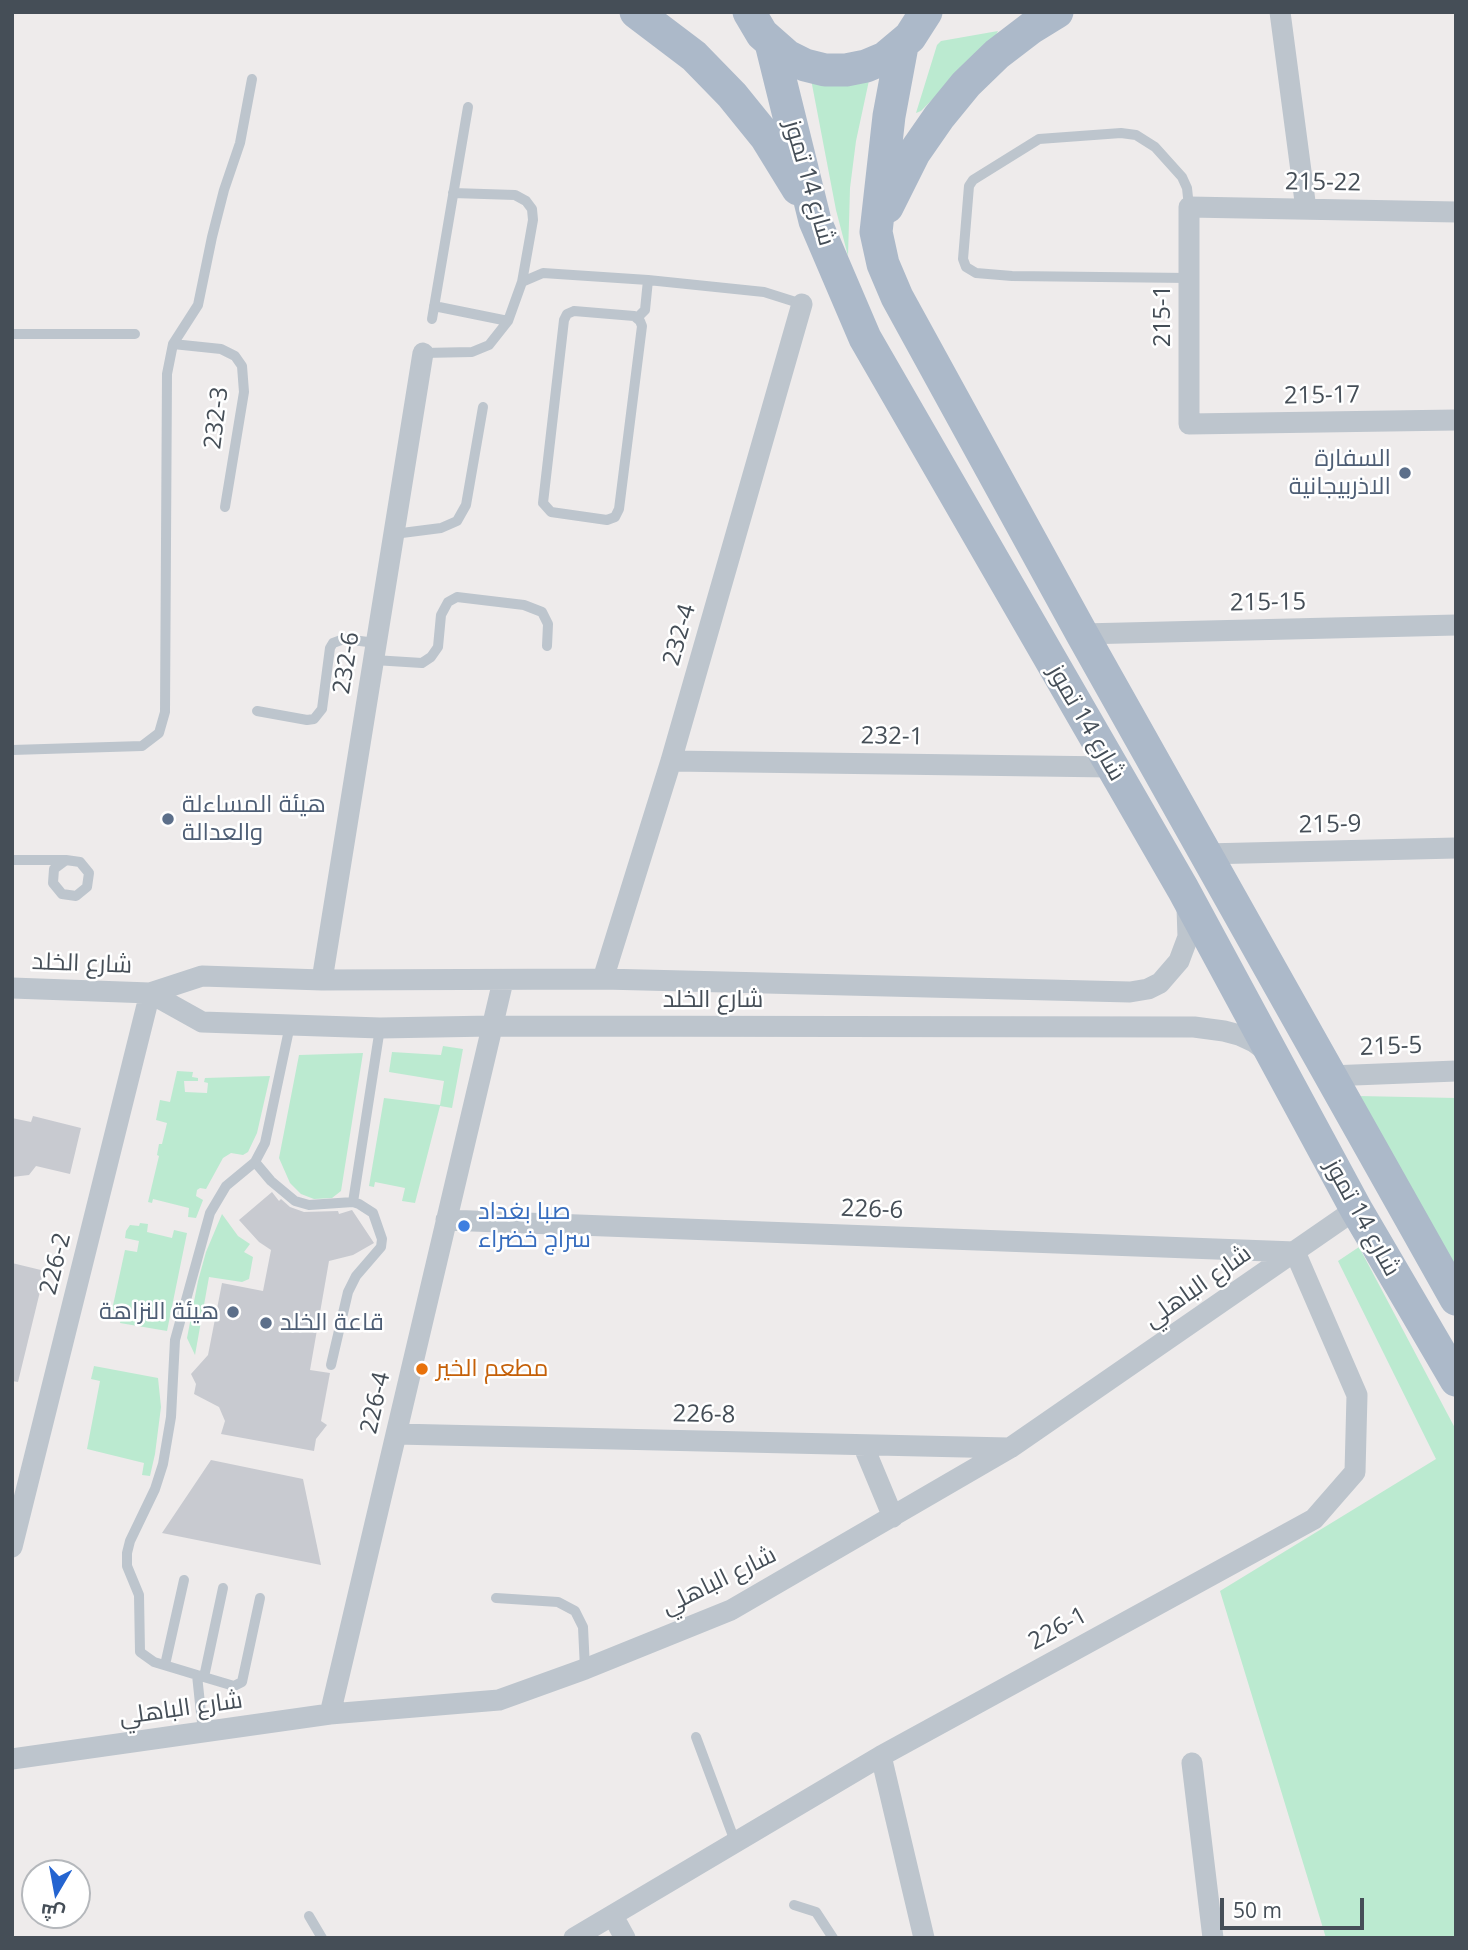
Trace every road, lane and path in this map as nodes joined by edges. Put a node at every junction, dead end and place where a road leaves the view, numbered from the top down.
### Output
1 (636, 12) edge
2 (749, 12) edge
3 (926, 12) edge
4 (1057, 12) edge
5 (1280, 12) edge
6 (771, 43) junction
7 (902, 46) junction
8 (252, 79) dead end
9 (468, 107) dead end
10 (453, 193) junction
11 (1189, 207) junction
12 (1306, 209) junction
13 (1456, 212) edge
14 (815, 221) junction
15 (876, 232) junction
16 (1189, 278) junction
17 (648, 280) junction
18 (522, 282) junction
19 (802, 304) joint
20 (434, 306) junction
21 (637, 318) junction
22 (432, 319) dead end
23 (508, 321) junction
24 (12, 334) edge
25 (135, 334) dead end
26 (173, 344) junction
27 (423, 353) joint
28 (483, 407) dead end
29 (1456, 420) edge
30 (1189, 424) joint
31 (225, 507) dead end
32 (394, 534) junction
33 (1456, 625) edge
34 (1082, 634) junction
35 (547, 646) dead end
36 (375, 651) junction
37 (257, 711) dead end
38 (12, 750) edge
39 (671, 761) junction
40 (1111, 766) junction
41 (1456, 848) edge
42 (1205, 853) junction
43 (12, 860) edge
44 (66, 860) dead end
45 (1183, 889) junction
46 (603, 978) junction
47 (322, 980) junction
48 (503, 981) junction
49 (12, 988) edge
50 (150, 993) junction
51 (290, 1025) junction
52 (492, 1026) junction
53 (380, 1028) junction
54 (1275, 1058) junction
55 (1456, 1071) edge
56 (1329, 1076) junction
57 (256, 1162) junction
58 (353, 1202) junction
59 (1356, 1209) junction
60 (446, 1220) junction
61 (1295, 1252) junction
62 (1456, 1299) edge
63 (331, 1365) dead end
64 (1456, 1380) edge
65 (396, 1434) junction
66 (863, 1445) junction
67 (1010, 1448) junction
68 (893, 1517) junction
69 (12, 1547) edge
70 (184, 1580) dead end
71 (223, 1588) dead end
72 (260, 1598) dead end
73 (496, 1598) dead end
74 (165, 1665) junction
75 (585, 1670) junction
76 (201, 1676) junction
77 (330, 1714) junction
78 (203, 1732) junction
79 (696, 1737) dead end
80 (881, 1756) junction
81 (12, 1759) edge
82 (1192, 1763) dead end
83 (736, 1844) junction
84 (794, 1905) dead end
85 (309, 1916) dead end
86 (613, 1916) junction
87 (322, 1938) edge
88 (574, 1938) edge
89 (625, 1938) edge
90 (833, 1938) edge
91 (924, 1938) edge
92 (1213, 1938) edge

1 - 14 main road
2 - 6 main road
3 - 7 main road
4 - 15 main road
5 - 12 street
6 - 7 main road
6 - 14 main road, شارع 14 تموز
7 - 15 main road, شارع 14 تموز
8 - 26 lane
9 - 10 lane
10 - 18 lane
10 - 20 lane
11 - 12 street, 215-22
11 - 16 street, 215-1
11 - 16 lane
12 - 13 street, 215-22
14 - 40 main road, شارع 14 تموز
15 - 34 main road, شارع 14 تموز
16 - 30 street, 215-1
17 - 18 lane
17 - 19 lane
17 - 21 lane
18 - 23 lane
19 - 39 street, 232-4
20 - 22 lane
20 - 23 lane
21 - 21 lane
23 - 27 lane
24 - 25 lane
26 - 31 lane, 232-3
26 - 38 lane
27 - 32 street, 232-6
28 - 32 lane
29 - 30 street, 215-17
32 - 36 street, 232-6
33 - 34 street, 215-15
34 - 42 main road, شارع 14 تموز
35 - 36 lane
36 - 37 lane
36 - 47 street, 232-6
39 - 40 street, 232-1
39 - 46 street, 232-4
40 - 45 main road, شارع 14 تموز
41 - 42 street, 215-9
42 - 56 main road, شارع 14 تموز
43 - 44 lane
45 - 46 street, شارع الخلد
45 - 54 main road, شارع 14 تموز
46 - 48 street, شارع الخلد
47 - 48 street, شارع الخلد
47 - 50 street, شارع الخلد
48 - 52 street, 226-4
49 - 50 street, شارع الخلد
50 - 51 street, شارع الخلد
50 - 69 street, 226-2
51 - 53 street, شارع الخلد
51 - 57 lane
52 - 53 street, شارع الخلد
52 - 54 street, شارع الخلد
52 - 60 street, 226-4
53 - 58 lane
54 - 59 main road, شارع 14 تموز
55 - 56 street, 215-5
56 - 62 main road, شارع 14 تموز
57 - 58 lane
57 - 74 lane
58 - 63 lane
59 - 61 street, شارع الباهلي
59 - 64 main road, شارع 14 تموز
60 - 61 street, 226-6
60 - 65 street, 226-4
61 - 67 street, شارع الباهلي
61 - 80 street, 226-1
65 - 66 street, 226-8
65 - 77 street, 226-4
66 - 67 street, 226-8
66 - 68 street
67 - 68 street, شارع الباهلي
68 - 75 street, شارع الباهلي
70 - 74 lane
71 - 76 lane
72 - 76 lane
73 - 75 lane
74 - 76 lane
75 - 77 street, شارع الباهلي
76 - 78 lane
77 - 78 street, شارع الباهلي
78 - 81 street, شارع الباهلي
79 - 83 lane
80 - 83 street, 226-1
80 - 91 street
82 - 92 street
83 - 86 street, 226-1
84 - 90 lane
85 - 87 lane
86 - 88 street, 226-1
86 - 89 street

